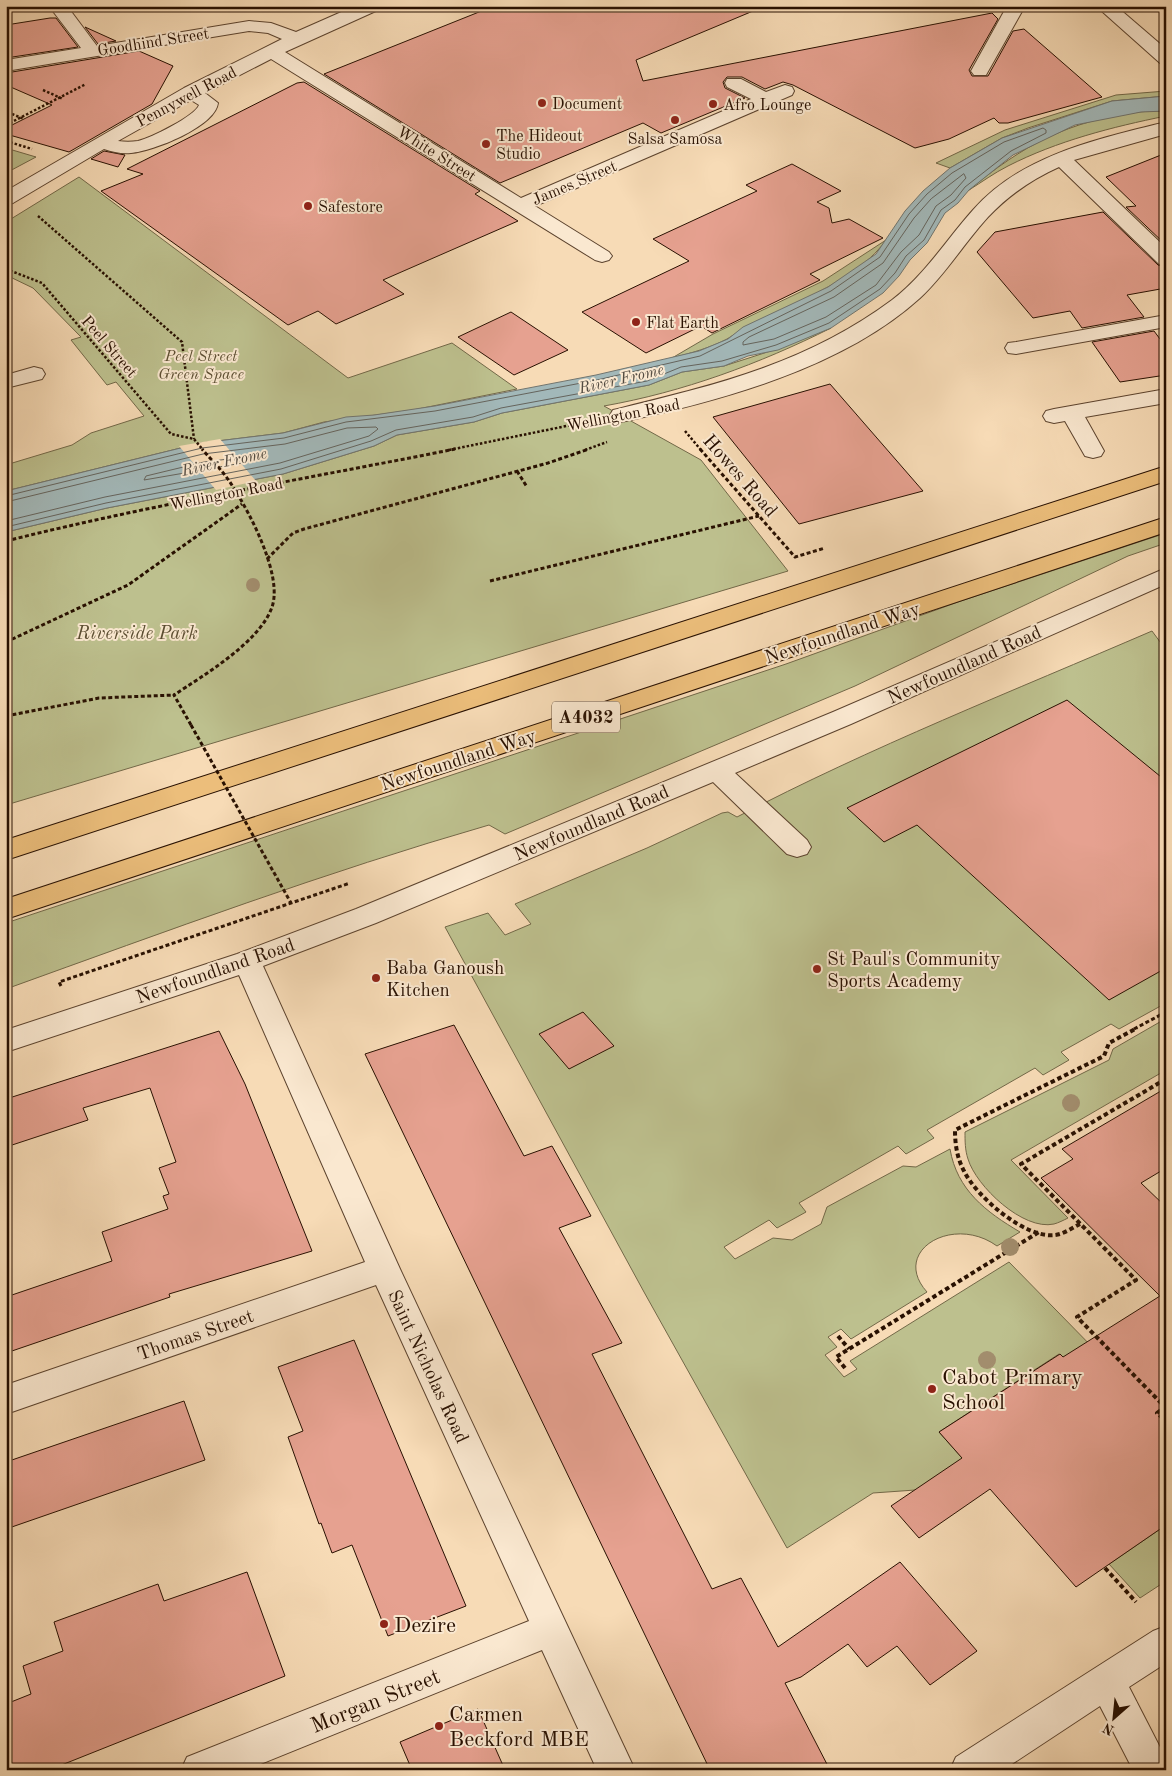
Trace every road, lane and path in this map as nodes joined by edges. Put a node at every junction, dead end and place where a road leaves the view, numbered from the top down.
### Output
1 (58, 6) edge
2 (1016, 6) edge
3 (1105, 6) edge
4 (369, 7) edge
5 (298, 39) junction
6 (92, 51) junction
7 (271, 51) junction
8 (1166, 59) edge
9 (6, 66) edge
10 (980, 71) dead end
11 (89, 82) dead end
12 (734, 83) dead end
13 (785, 91) dead end
14 (191, 92) junction
15 (765, 99) junction
16 (12, 114) dead end
17 (20, 118) junction
18 (24, 119) dead end
19 (6, 125) edge
20 (1166, 128) edge
21 (6, 141) edge
22 (101, 142) junction
23 (39, 151) dead end
24 (1063, 160) junction
25 (6, 199) edge
26 (521, 205) junction
27 (35, 214) dead end
28 (602, 256) dead end
29 (1166, 260) edge
30 (6, 269) edge
31 (1166, 321) edge
32 (1016, 348) dead end
33 (34, 374) dead end
34 (6, 382) edge
35 (1166, 396) edge
36 (678, 404) junction
37 (621, 415) joint
38 (616, 438) dead end
39 (194, 439) junction
40 (1093, 451) dead end
41 (517, 471) junction
42 (1166, 473) edge
43 (526, 487) dead end
44 (235, 493) junction
45 (242, 504) junction
46 (759, 516) junction
47 (1166, 524) edge
48 (6, 541) edge
49 (795, 557) dead end
50 (267, 559) junction
51 (1166, 575) edge
52 (490, 580) dead end
53 (6, 642) edge
54 (174, 695) junction
55 (6, 716) edge
56 (716, 770) junction
57 (797, 847) dead end
58 (6, 850) edge
59 (6, 909) edge
60 (247, 961) junction
61 (59, 982) dead end
62 (1166, 1012) edge
63 (6, 1041) edge
64 (1166, 1079) edge
65 (1080, 1224) junction
66 (1039, 1232) junction
67 (384, 1269) junction
68 (838, 1336) dead end
69 (849, 1349) junction
70 (845, 1368) dead end
71 (6, 1400) edge
72 (1166, 1421) edge
73 (1105, 1568) dead end
74 (1136, 1602) dead end
75 (549, 1630) junction
76 (1166, 1643) edge
77 (1107, 1682) junction
78 (1146, 1757) dead end
79 (200, 1770) edge
80 (616, 1770) edge
81 (969, 1770) edge

1 - 6 street
2 - 10 street
3 - 8 street
4 - 5 street, Pennywell Road
5 - 6 street, Goodhind Street
5 - 7 street, Pennywell Road
6 - 9 street, Goodhind Street
7 - 14 street, Pennywell Road
7 - 26 street, White Street
11 - 17 path
12 - 15 street
13 - 15 street, James Street
14 - 22 street, Pennywell Road
14 - 22 street
15 - 26 street, James Street
16 - 17 path
17 - 18 path
17 - 19 path
20 - 24 street, Wellington Road
21 - 23 path
22 - 25 street, Pennywell Road
24 - 29 street
24 - 36 street, Wellington Road
26 - 28 street, White Street
27 - 39 path
30 - 39 path, Peel Street
31 - 32 street
33 - 34 street
35 - 40 street
36 - 37 street, Wellington Road
36 - 46 path, Howes Road
37 - 44 path, Wellington Road
38 - 41 path
39 - 44 path
41 - 43 path
41 - 50 path
42 - 58 highway, A4032
44 - 45 path
44 - 48 path, Wellington Road
45 - 50 path
45 - 53 path
46 - 49 path, Howes Road
46 - 52 path
47 - 59 highway, Newfoundland Way / A4032
50 - 54 path
51 - 56 street, Newfoundland Road
54 - 55 path
54 - 61 path, bridge
56 - 57 street
56 - 60 street, Newfoundland Road
60 - 63 street, Newfoundland Road
60 - 67 street, Saint Nicholas Road
62 - 66 path
64 - 65 path
65 - 66 path
65 - 72 path
66 - 69 path
67 - 71 street, Thomas Street
67 - 75 street, Saint Nicholas Road
68 - 69 path
69 - 70 path
73 - 74 path
75 - 79 street, Morgan Street
75 - 80 street, Saint Nicholas Road
76 - 77 street
77 - 78 street
77 - 81 street

